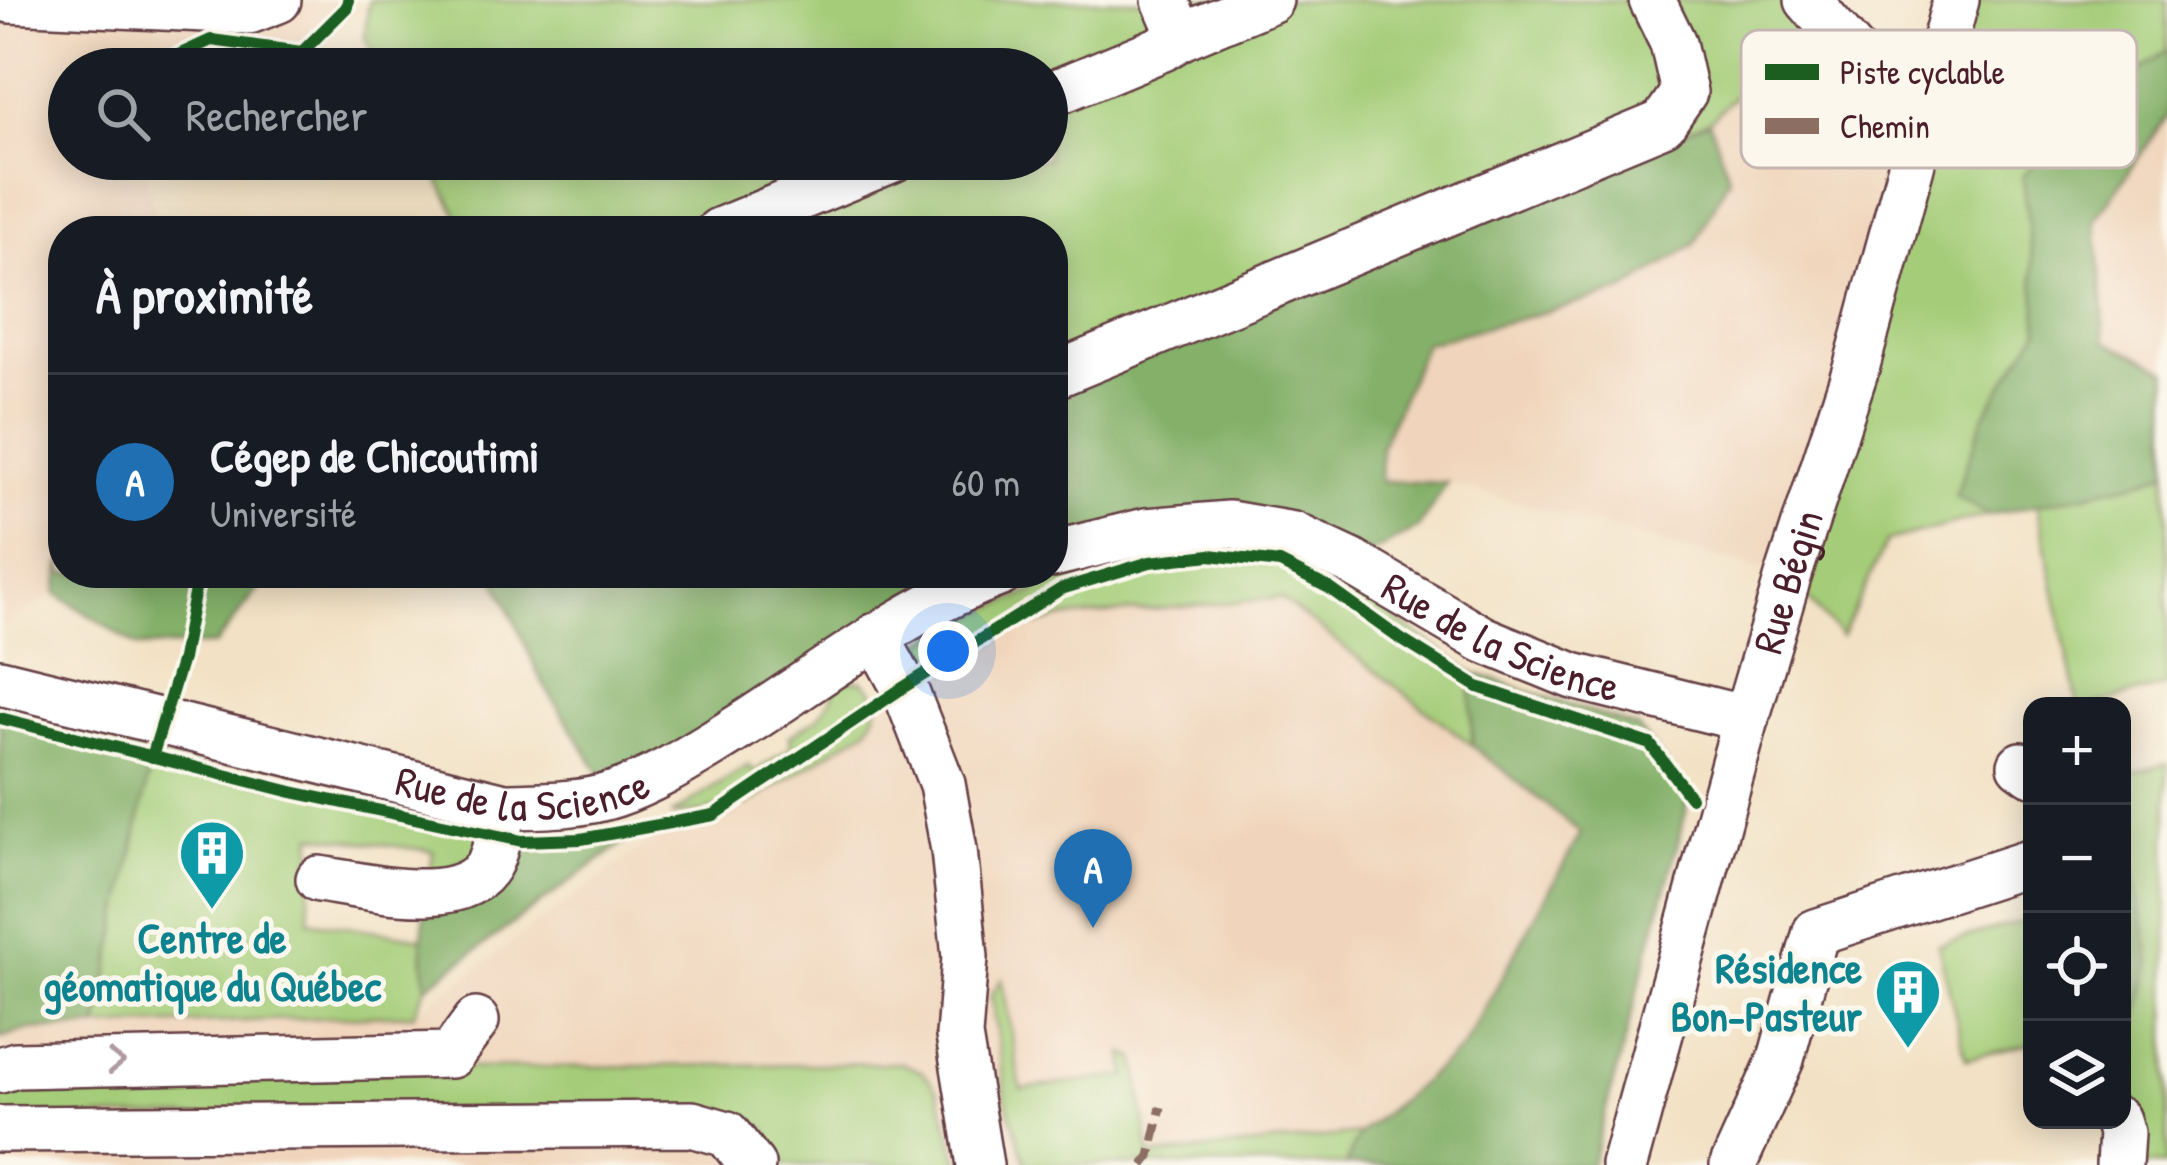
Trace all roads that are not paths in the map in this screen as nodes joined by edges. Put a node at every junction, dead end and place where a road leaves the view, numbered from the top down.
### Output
1 (10, 0) edge
2 (278, 0) edge
3 (1270, 0) edge
4 (1652, 0) edge
5 (1808, 0) edge
6 (1956, 0) edge
7 (1173, 18) edge
8 (1834, 30) edge
9 (1948, 30) edge
10 (1068, 87) edge
11 (1911, 168) edge
12 (864, 180) edge
13 (821, 212) edge
14 (1068, 370) edge
15 (1068, 550) edge
16 (963, 588) edge
17 (876, 636) junction
18 (0, 682) edge
19 (1745, 719) junction
20 (505, 806) junction
21 (2023, 865) edge
22 (319, 879) dead end
23 (476, 1022) dead end
24 (0, 1070) edge
25 (2120, 1129) edge
26 (0, 1130) edge
27 (752, 1165) edge
28 (980, 1165) edge
29 (1624, 1165) edge
30 (1733, 1165) edge
31 (2119, 1165) edge

1 - 2 street
3 - 7 street
4 - 14 street
5 - 8 street
6 - 9 street, Rue Bégin
7 - 10 street
11 - 19 street, Rue Bégin
12 - 13 street
15 - 19 street, Rue de la Science
16 - 17 street, Rue de la Science
17 - 20 street, Rue de la Science
17 - 28 street
18 - 20 street, Rue de la Science
19 - 29 street, Rue Bégin
20 - 22 street
21 - 30 street
24 -> 23 street
25 - 31 street
26 - 27 street

